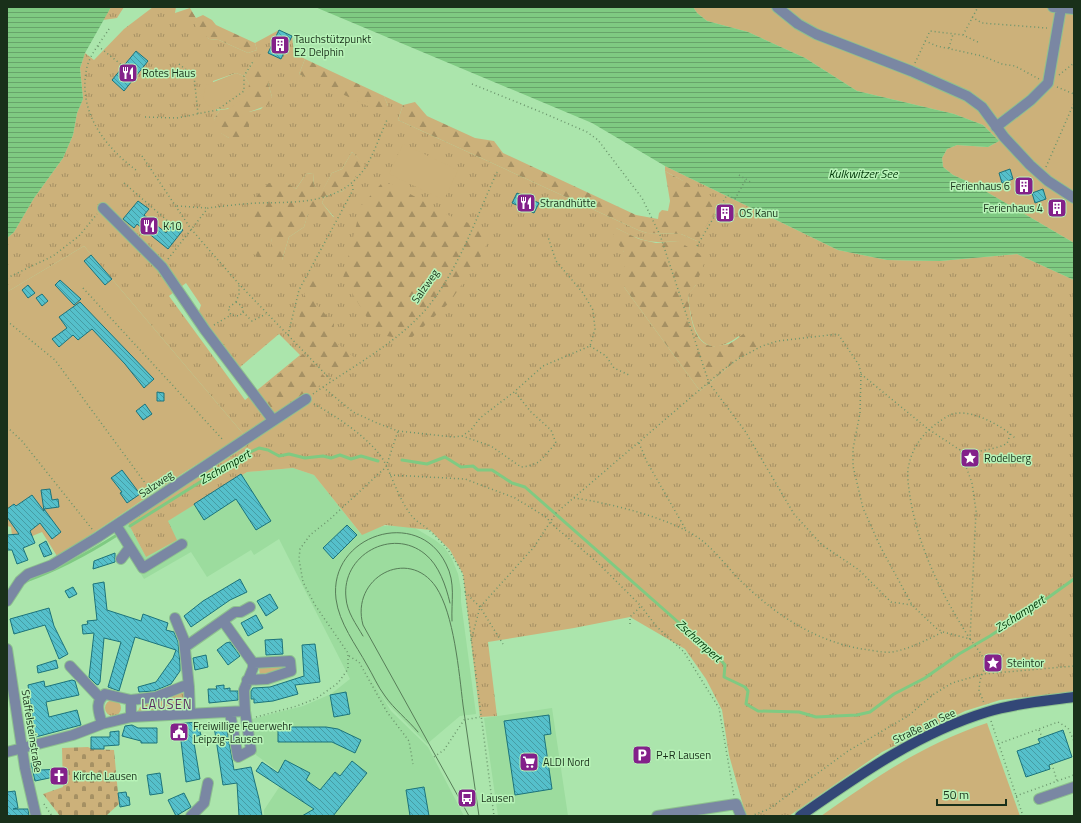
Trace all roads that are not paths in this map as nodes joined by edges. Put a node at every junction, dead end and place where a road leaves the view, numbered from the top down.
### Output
1 (1057, 7) edge
2 (777, 8) edge
3 (1074, 9) edge
4 (996, 127) junction
5 (1074, 198) edge
6 (103, 208) road end
7 (306, 399) road end
8 (273, 420) junction
9 (116, 525) junction
10 (182, 544) dead end
11 (130, 547) junction
12 (121, 559) dead end
13 (7, 601) edge
14 (250, 606) dead end
15 (175, 618) dead end
16 (223, 621) junction
17 (185, 647) junction
18 (7, 651) edge
19 (253, 663) junction
20 (70, 666) dead end
21 (247, 680) junction
22 (189, 687) junction
23 (100, 698) junction
24 (1074, 698) edge
25 (131, 700) junction
26 (230, 713) junction
27 (246, 715) junction
28 (132, 717) junction
29 (188, 717) junction
30 (102, 724) junction
31 (23, 749) junction
32 (7, 752) edge
33 (208, 783) dead end
34 (1074, 787) edge
35 (1039, 799) dead end
36 (36, 816) edge
37 (191, 816) edge
38 (657, 816) edge
39 (741, 816) edge
40 (800, 816) edge

1 - 3 street
1 - 4 street
2 - 4 street
4 - 5 street
6 - 8 street
7 - 8 street, Salzweg
8 - 9 street, Salzweg
9 - 11 street
9 - 13 street, Salzweg
10 - 11 street
11 - 12 street
14 - 16 street
15 - 17 street
16 - 17 street
16 - 19 street
17 - 22 street
18 - 31 street, Staffelsteinstraße
19 - 21 street
19 - 21 street
20 - 23 street
21 - 27 street
22 - 25 street
22 - 29 street
23 - 25 street
23 - 30 street
24 - 40 main road, Straße am See
25 - 28 street
26 - 27 street
26 - 27 street
26 - 29 street
28 - 29 street
28 - 30 street
30 - 31 street
31 - 32 street
31 - 36 street, Staffelsteinstraße
33 - 37 street
34 - 35 street
38 - 39 street

